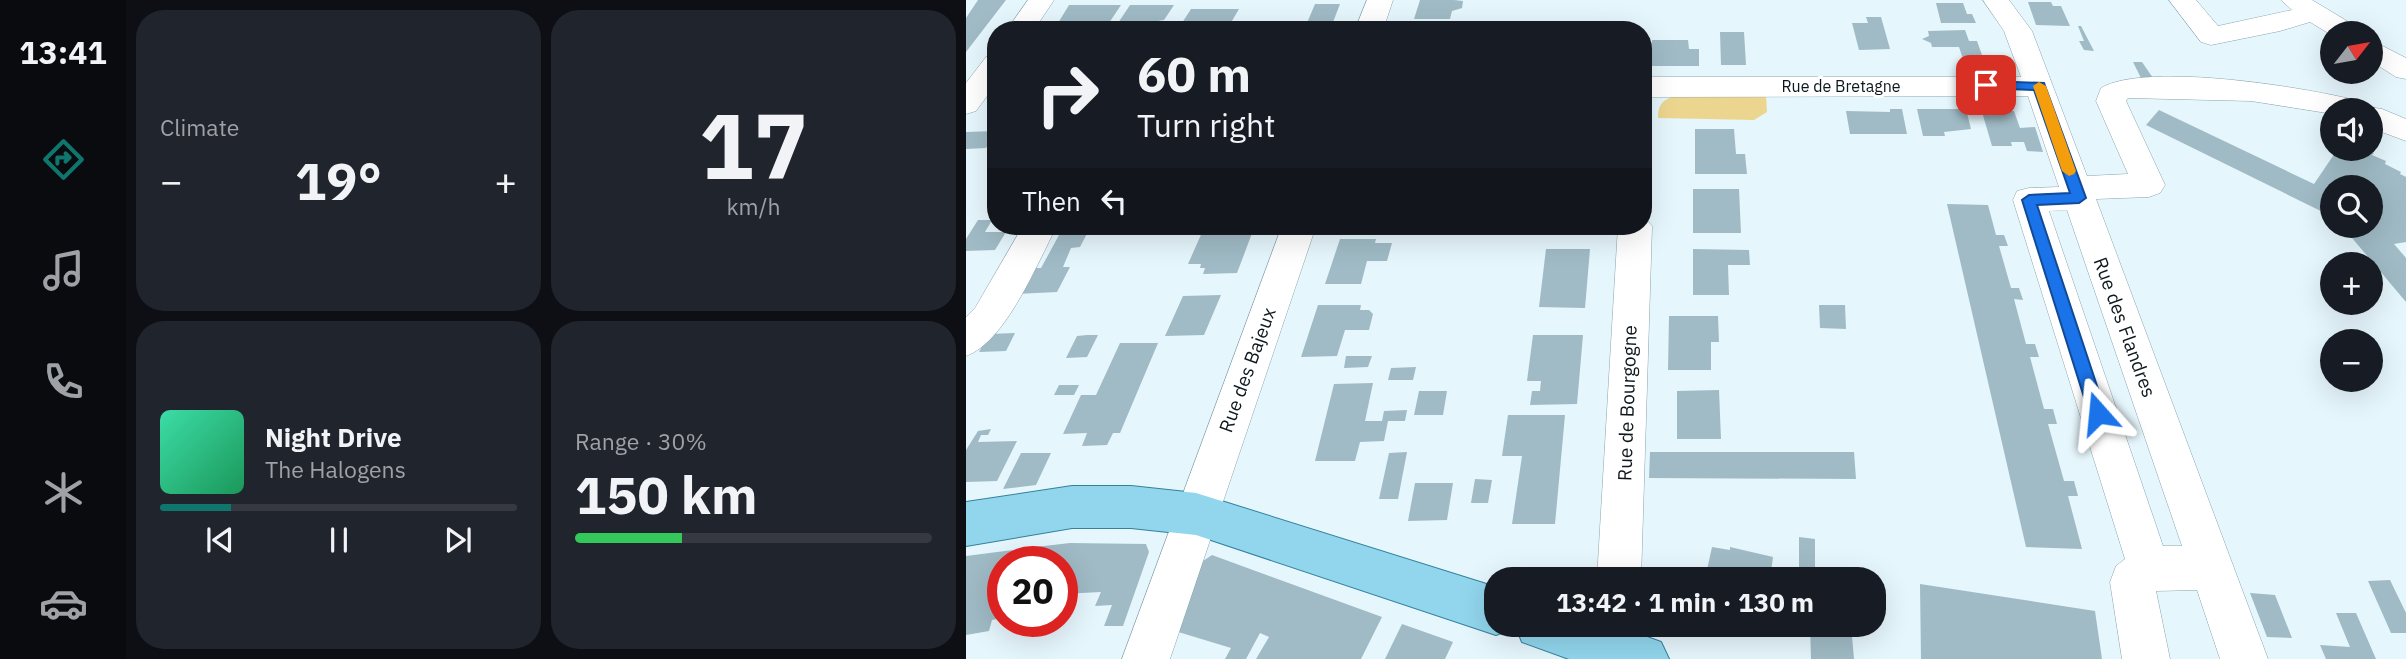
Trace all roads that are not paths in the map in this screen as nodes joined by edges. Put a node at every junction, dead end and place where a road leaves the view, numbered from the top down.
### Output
1 (1041, 0) edge
2 (1380, 0) edge
3 (1996, 0) edge
4 (2182, 0) edge
5 (2303, 6) edge
6 (1026, 21) edge
7 (1372, 21) edge
8 (2327, 21) edge
9 (2384, 56) edge
10 (2406, 70) edge
11 (987, 75) edge
12 (1652, 86) edge
13 (2039, 86) junction
14 (2320, 99) edge
15 (966, 104) edge
16 (987, 115) edge
17 (966, 116) edge
18 (2383, 121) edge
19 (2406, 131) edge
20 (2077, 193) junction
21 (1035, 235) edge
22 (1296, 235) edge
23 (1635, 235) edge
24 (966, 340) edge
25 (1196, 514) junction
26 (966, 524) edge
27 (2141, 546) dead end
28 (1620, 567) edge
29 (2211, 567) junction
30 (1484, 607) edge
31 (1583, 637) edge
32 (1623, 648) edge
33 (1146, 659) edge
34 (2146, 659) edge
35 (2244, 659) edge

1 - 6 street
2 - 7 street
3 - 13 street, Rue des Flandres
4 - 5 street
5 - 8 street
9 - 10 street
11 - 15 street
12 - 13 street, Rue de Bretagne
13 - 20 street, Rue des Flandres
14 - 20 street
16 - 17 street
18 - 19 street
20 - 27 street
20 - 29 street, Rue des Flandres
21 - 24 street
22 - 25 street, Rue des Bajeux
23 - 28 street, Rue de Bourgogne
25 - 26 main road
25 - 30 main road
25 - 33 street, Rue des Bajeux
29 - 34 street
29 - 35 street, Rue des Flandres
31 - 32 main road

